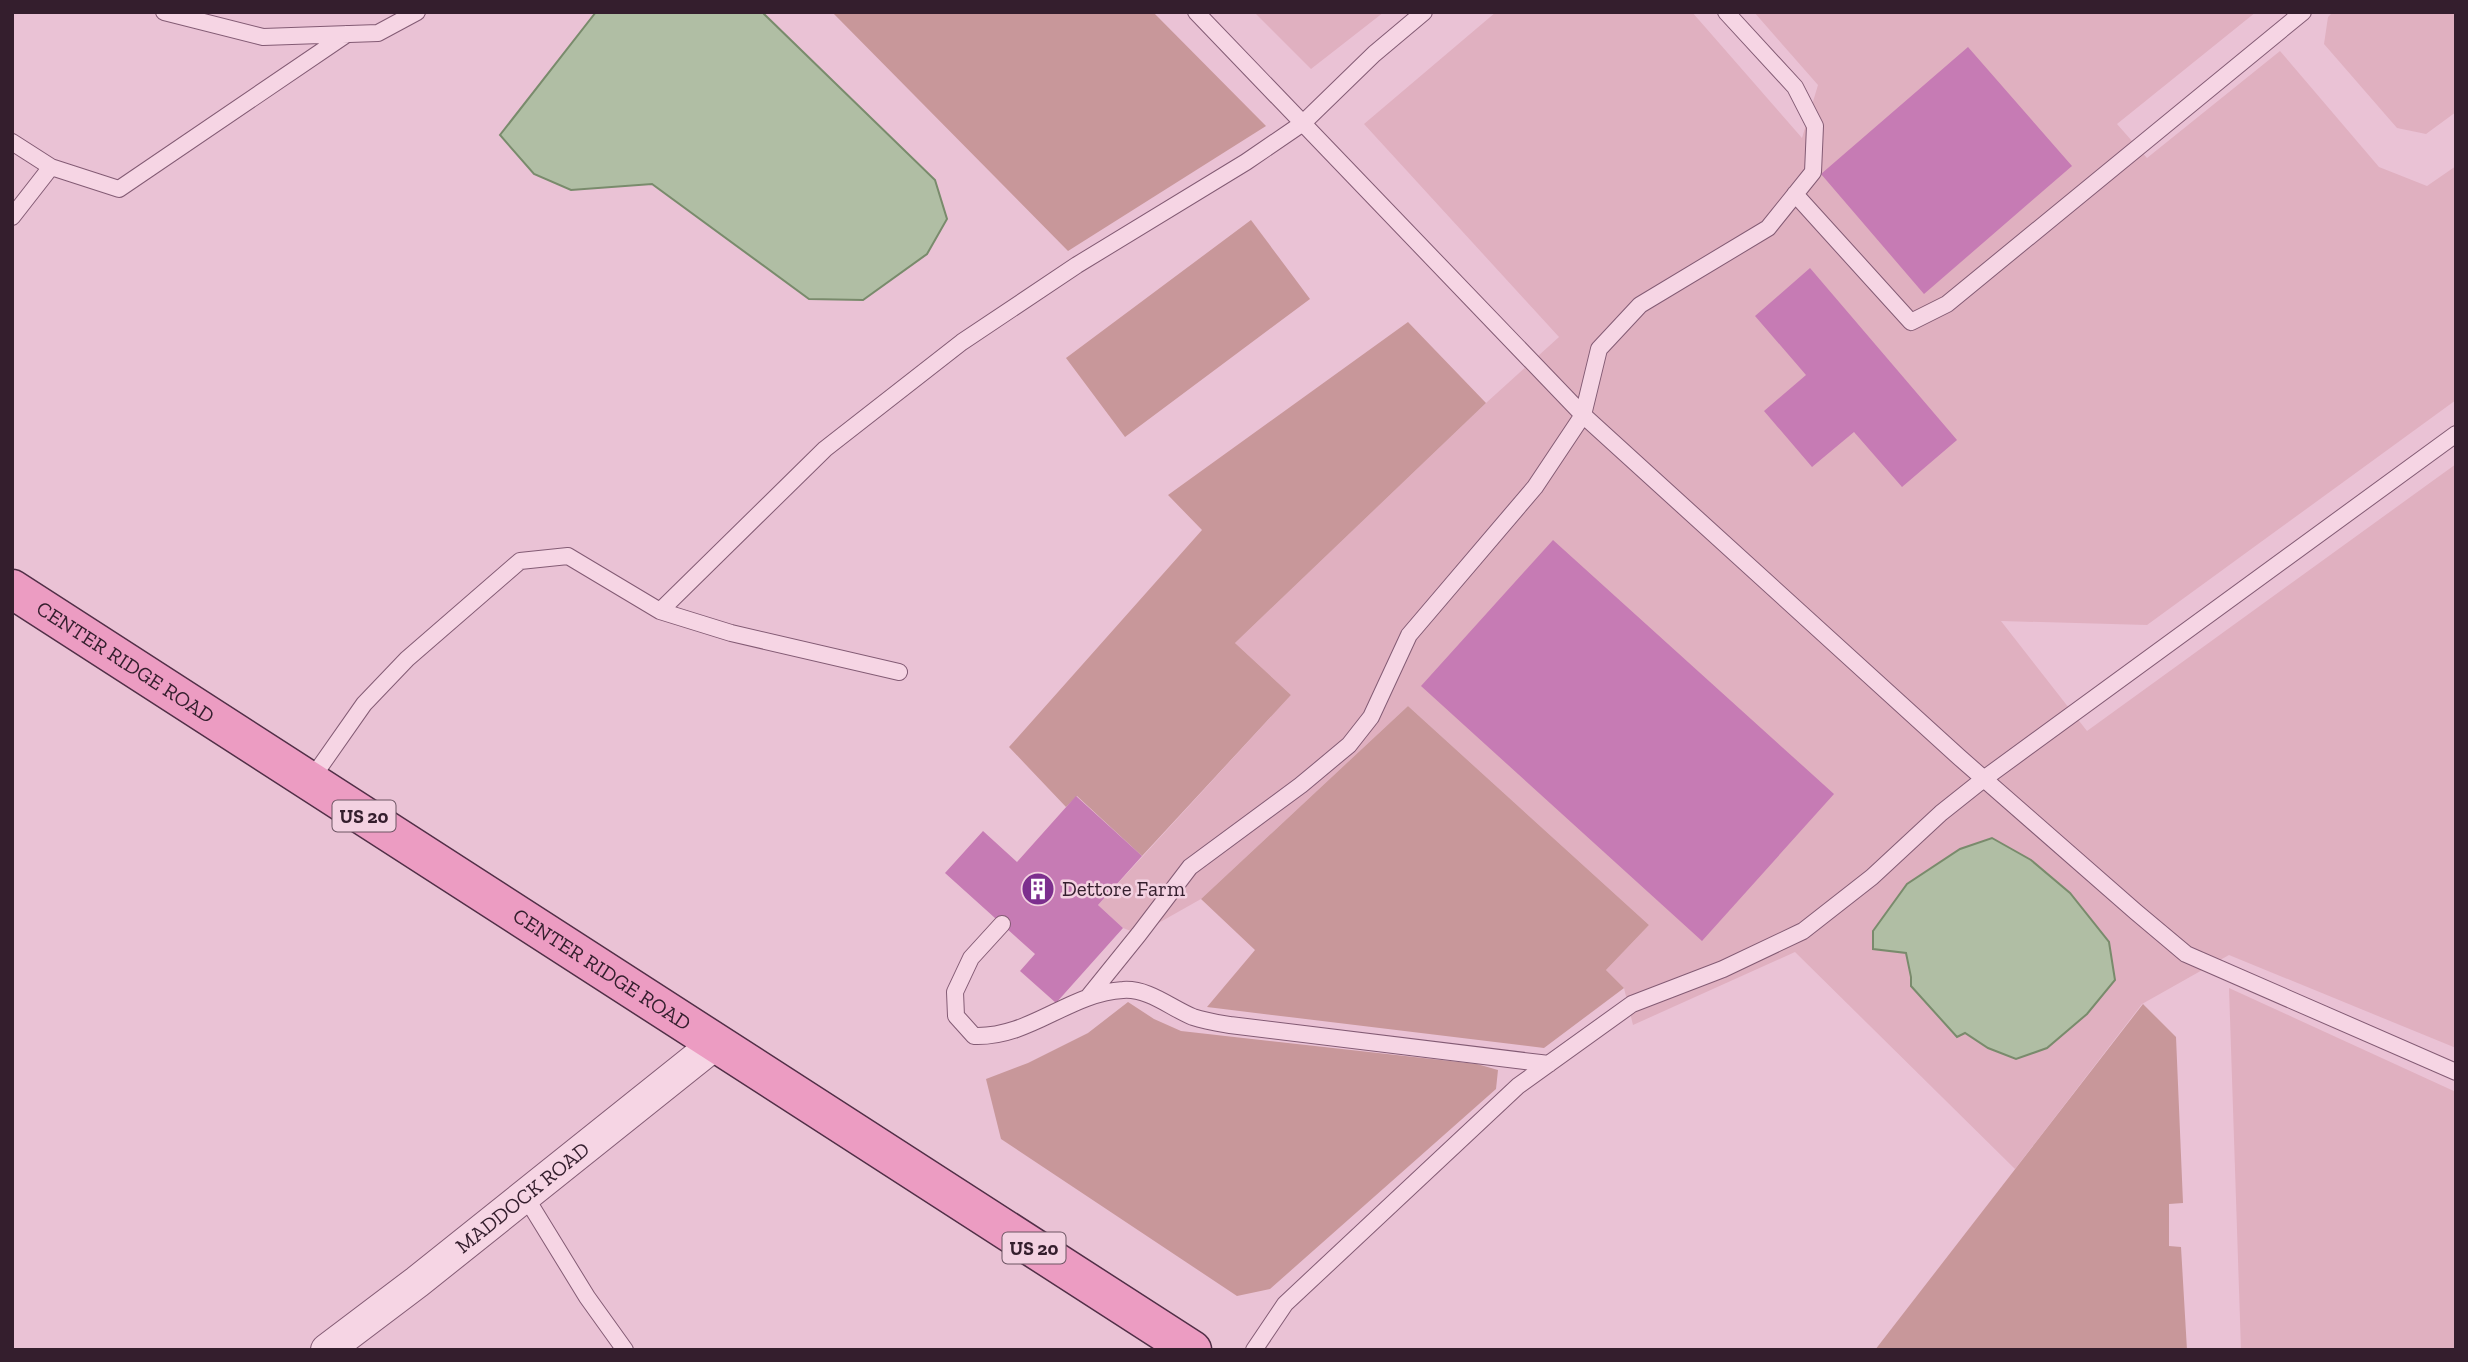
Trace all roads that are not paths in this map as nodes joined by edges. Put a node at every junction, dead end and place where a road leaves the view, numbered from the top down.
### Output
1 (163, 12) edge
2 (417, 12) edge
3 (1196, 12) edge
4 (1424, 12) edge
5 (1726, 12) edge
6 (2303, 12) edge
7 (347, 34) junction
8 (1303, 123) junction
9 (12, 142) edge
10 (51, 167) junction
11 (1795, 194) junction
12 (12, 217) edge
13 (1583, 415) junction
14 (2456, 434) edge
15 (12, 589) edge
16 (660, 611) junction
17 (899, 672) dead end
18 (1985, 778) junction
19 (310, 781) junction
20 (1002, 924) dead end
21 (1089, 996) junction
22 (716, 1043) junction
23 (1549, 1064) junction
24 (2456, 1072) edge
25 (525, 1196) junction
26 (327, 1350) edge
27 (625, 1350) edge
28 (1192, 1350) edge
29 (1254, 1350) edge

1 - 7 lane
2 - 7 lane
3 - 8 lane
4 - 8 lane
5 - 11 lane
6 - 11 lane
7 - 10 lane
8 - 13 lane
8 - 16 lane
9 - 10 lane
10 - 12 lane
11 - 13 lane
13 - 18 lane
13 - 21 lane
14 - 18 lane
15 - 19 main road, CENTER RIDGE ROAD / US 20
16 - 17 lane
16 - 19 lane
18 - 23 lane
18 - 24 lane
19 - 22 main road, CENTER RIDGE ROAD / US 20
20 - 21 lane
21 - 23 lane
22 - 25 street, MADDOCK ROAD
22 - 28 main road, CENTER RIDGE ROAD / US 20
23 - 29 lane
25 - 26 street, MADDOCK ROAD
25 - 27 lane

